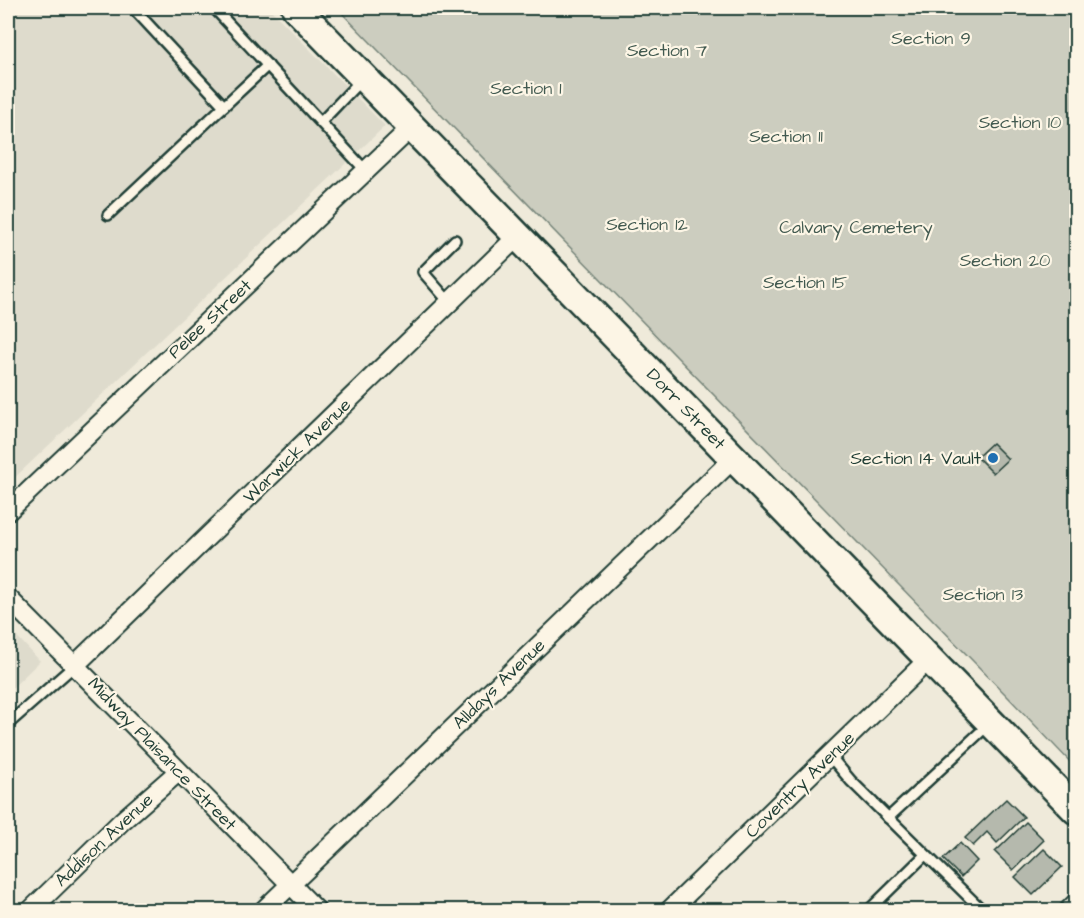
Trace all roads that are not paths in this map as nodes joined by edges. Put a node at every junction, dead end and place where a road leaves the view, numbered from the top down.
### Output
1 (133, 8) edge
2 (214, 8) edge
3 (297, 8) edge
4 (268, 65) junction
5 (364, 77) junction
6 (224, 106) junction
7 (321, 122) junction
8 (412, 127) junction
9 (366, 171) junction
10 (108, 215) dead end
11 (519, 236) junction
12 (455, 240) dead end
13 (450, 303) junction
14 (734, 458) junction
15 (8, 511) edge
16 (8, 598) edge
17 (929, 659) junction
18 (75, 665) junction
19 (991, 722) junction
20 (8, 724) edge
21 (830, 756) junction
22 (178, 772) junction
23 (1077, 810) edge
24 (888, 818) junction
25 (925, 855) junction
26 (290, 885) junction
27 (1077, 903) edge
28 (31, 910) edge
29 (264, 910) edge
30 (316, 910) edge
31 (670, 910) edge
32 (869, 910) edge
33 (982, 910) edge
34 (1069, 910) edge

1 - 6 lane
2 - 4 lane
3 - 5 main road, Dorr Street
4 - 6 lane
4 - 7 lane
5 - 7 lane
5 - 8 main road, Dorr Street
6 - 10 lane
7 - 9 lane
8 - 9 street, Pelee Street
8 - 11 main road, Dorr Street
9 - 15 street, Pelee Street
11 - 13 street, Warwick Avenue
11 - 14 main road, Dorr Street
12 - 13 lane
13 - 18 street, Warwick Avenue
14 - 17 main road, Dorr Street
14 - 26 street, Alldays Avenue
16 - 18 street, Midway Plaisance Street
17 - 19 main road, Dorr Street
17 - 21 street, Coventry Avenue
18 - 20 lane
18 - 22 street, Midway Plaisance Street
19 - 23 main road, Dorr Street
19 - 24 lane
21 - 24 lane
21 - 31 street, Coventry Avenue
22 - 26 street, Midway Plaisance Street
22 - 28 street, Addison Avenue
24 - 25 lane
25 - 32 lane
25 - 33 lane
26 - 29 street, Alldays Avenue
26 - 30 street, Midway Plaisance Street
27 - 34 street

